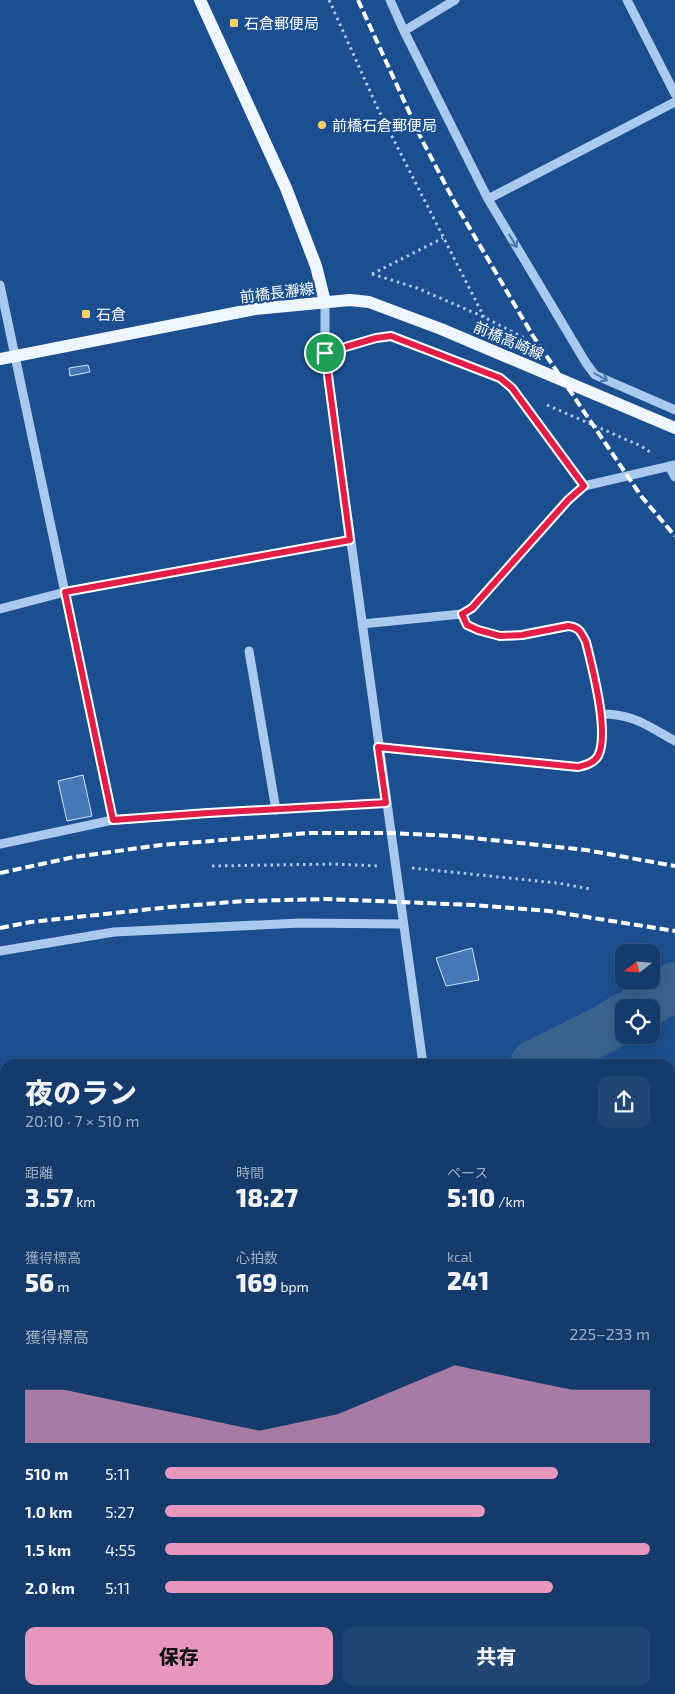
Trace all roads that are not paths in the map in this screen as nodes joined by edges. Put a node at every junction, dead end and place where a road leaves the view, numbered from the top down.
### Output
1 (200, 0) edge
2 (390, 0) edge
3 (455, 0) edge
4 (627, 0) edge
5 (404, 31) junction
6 (675, 94) edge
7 (675, 102) edge
8 (488, 199) junction
9 (0, 285) edge
10 (326, 302) junction
11 (325, 353) junction
12 (16, 356) junction
13 (0, 359) edge
14 (675, 410) edge
15 (675, 428) edge
16 (672, 465) edge
17 (675, 477) edge
18 (584, 486) junction
19 (350, 540) junction
20 (65, 592) junction
21 (0, 609) edge
22 (462, 614) junction
23 (362, 624) junction
24 (249, 651) dead end
25 (602, 714) junction
26 (675, 741) edge
27 (378, 747) junction
28 (386, 803) junction
29 (276, 810) junction
30 (113, 820) junction
31 (0, 844) edge
32 (403, 924) junction
33 (0, 951) edge
34 (422, 1059) edge

1 - 10 main road, 前橋長瀞線
2 - 5 street
3 - 5 street
4 - 6 street
5 - 8 street
7 - 8 street
8 -> 14 street
9 - 12 street
10 - 11 street
10 - 12 main road, 前橋長瀞線
10 - 15 main road, 前橋高崎線
11 - 18 street
11 - 19 street
12 - 13 main road, 前橋長瀞線
12 - 20 street
16 - 17 street
16 - 18 street
18 - 22 street
19 - 20 street
19 - 23 street
20 - 21 street
20 - 30 street
22 - 23 street
22 - 25 street
23 - 27 street
24 - 29 street
25 - 26 street
25 - 27 street
27 - 28 street
28 - 29 street
28 - 32 street
29 - 30 street
30 - 31 street
32 - 33 street
32 - 34 street

